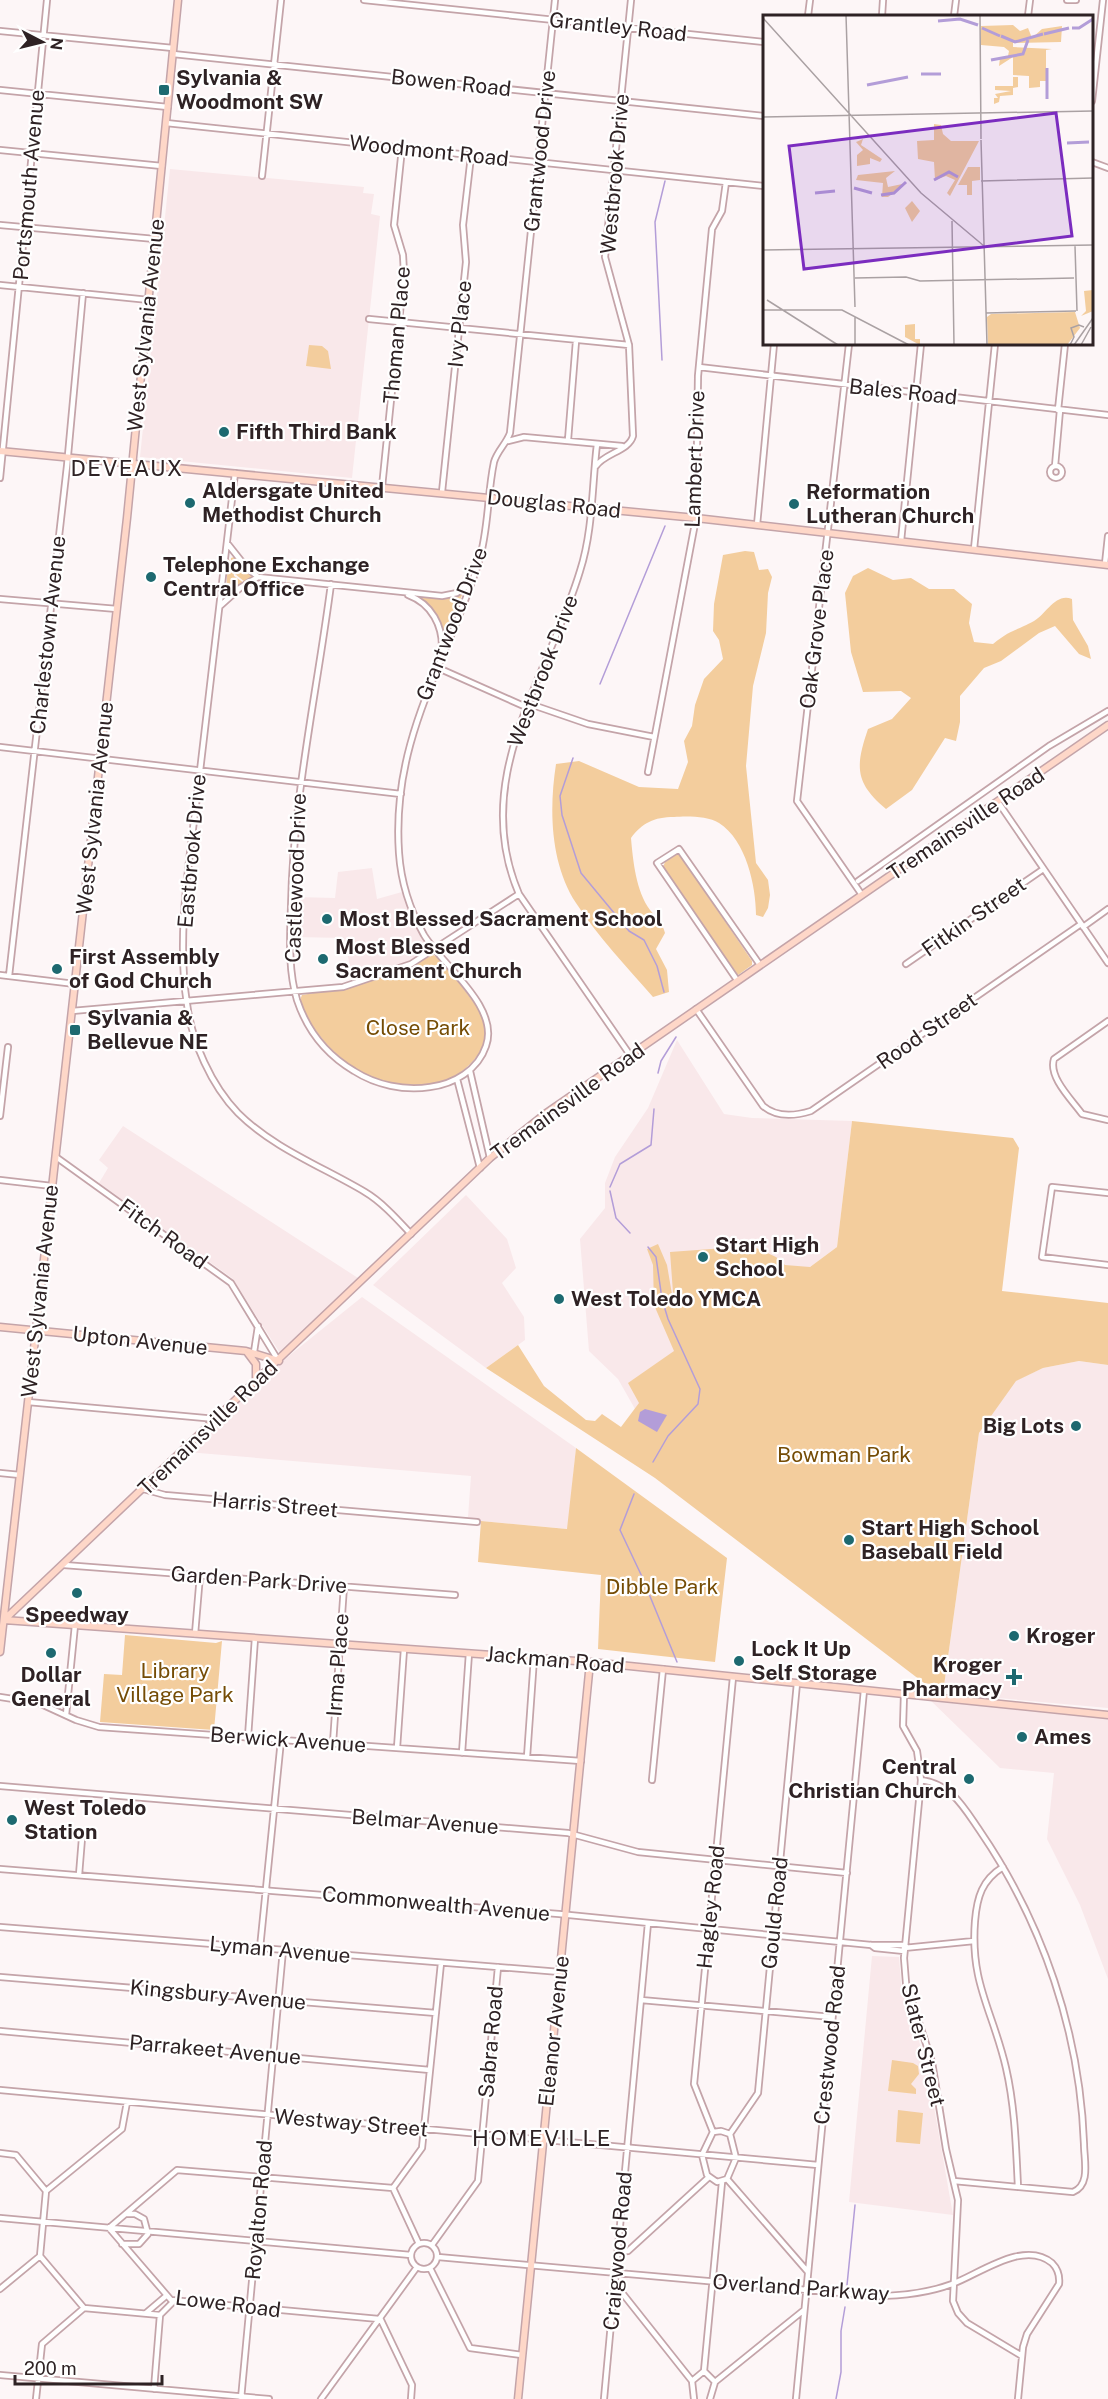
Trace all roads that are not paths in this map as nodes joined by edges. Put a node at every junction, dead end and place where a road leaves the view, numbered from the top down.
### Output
1 (46, 0) edge
2 (178, 0) edge
3 (280, 0) edge
4 (364, 0) edge
5 (555, 0) edge
6 (631, 0) edge
7 (810, 0) edge
8 (884, 0) edge
9 (956, 0) edge
10 (1030, 0) edge
11 (1067, 0) edge
12 (1076, 0) edge
13 (1103, 0) edge
14 (808, 15) edge
15 (882, 15) edge
16 (954, 15) edge
17 (1028, 15) edge
18 (553, 20) junction
19 (627, 27) junction
20 (0, 31) edge
21 (43, 35) junction
22 (763, 42) edge
23 (173, 51) junction
24 (274, 65) junction
25 (0, 90) edge
26 (1093, 92) edge
27 (545, 93) junction
28 (37, 94) junction
29 (621, 101) junction
30 (168, 107) junction
31 (763, 116) edge
32 (166, 123) junction
33 (267, 134) junction
34 (402, 148) junction
35 (0, 150) edge
36 (32, 154) junction
37 (471, 156) junction
38 (538, 162) junction
39 (1093, 162) edge
40 (162, 166) junction
41 (1108, 168) edge
42 (614, 170) junction
43 (262, 176) dead end
44 (726, 182) junction
45 (763, 186) edge
46 (0, 225) edge
47 (25, 227) junction
48 (155, 239) junction
49 (0, 285) edge
50 (19, 287) junction
51 (83, 293) junction
52 (149, 300) junction
53 (369, 319) dead end
54 (399, 322) junction
55 (459, 329) junction
56 (519, 335) junction
57 (576, 341) junction
58 (629, 345) junction
59 (774, 345) edge
60 (849, 345) edge
61 (921, 345) edge
62 (995, 345) edge
63 (1065, 345) edge
64 (699, 367) junction
65 (771, 377) junction
66 (844, 386) junction
67 (916, 394) junction
68 (989, 402) junction
69 (1059, 410) junction
70 (1108, 415) edge
71 (567, 440) junction
72 (506, 442) junction
73 (597, 444) junction
74 (624, 446) junction
75 (2, 451) edge
76 (68, 457) junction
77 (132, 463) junction
78 (1055, 466) dead end
79 (594, 468) junction
80 (235, 473) junction
81 (0, 478) edge
82 (382, 487) junction
83 (442, 492) junction
84 (490, 497) junction
85 (590, 508) junction
86 (696, 518) junction
87 (757, 525) junction
88 (829, 533) junction
89 (1108, 536) edge
90 (901, 541) junction
91 (227, 543) junction
92 (974, 549) junction
93 (1107, 565) edge
94 (258, 578) junction
95 (471, 583) junction
96 (331, 584) junction
97 (400, 592) junction
98 (0, 599) edge
99 (51, 604) junction
100 (220, 606) junction
101 (117, 609) junction
102 (441, 656) junction
103 (436, 667) junction
104 (526, 705) junction
105 (1108, 711) edge
106 (1108, 725) edge
107 (654, 737) junction
108 (0, 747) edge
109 (35, 752) junction
110 (100, 760) junction
111 (200, 771) junction
112 (648, 772) dead end
113 (299, 782) junction
114 (401, 794) junction
115 (998, 802) junction
116 (1042, 870) junction
117 (858, 881) dead end
118 (519, 894) junction
119 (862, 895) junction
120 (1108, 909) edge
121 (1082, 925) junction
122 (435, 951) junction
123 (1108, 963) edge
124 (906, 964) dead end
125 (760, 965) junction
126 (0, 975) edge
127 (9, 976) junction
128 (737, 980) junction
129 (75, 984) junction
130 (295, 992) junction
131 (186, 1002) junction
132 (696, 1009) junction
133 (72, 1011) junction
134 (1108, 1022) edge
135 (8, 1047) dead end
136 (630, 1055) junction
137 (470, 1071) junction
138 (464, 1075) joint
139 (457, 1079) junction
140 (0, 1116) edge
141 (1108, 1120) edge
142 (56, 1157) junction
143 (490, 1158) junction
144 (480, 1168) junction
145 (0, 1180) edge
146 (52, 1186) junction
147 (1108, 1193) edge
148 (411, 1234) junction
149 (1108, 1265) edge
150 (257, 1324) junction
151 (0, 1327) edge
152 (36, 1330) junction
153 (250, 1352) junction
154 (279, 1361) junction
155 (256, 1383) junction
156 (28, 1402) junction
157 (216, 1419) junction
158 (0, 1473) edge
159 (20, 1475) junction
160 (143, 1489) junction
161 (477, 1522) dead end
162 (64, 1565) junction
163 (200, 1575) junction
164 (344, 1586) junction
165 (455, 1594) dead end
166 (2, 1620) edge
167 (75, 1625) junction
168 (195, 1634) junction
169 (255, 1638) junction
170 (340, 1644) junction
171 (404, 1649) junction
172 (0, 1652) edge
173 (469, 1653) junction
174 (534, 1658) junction
175 (590, 1662) junction
176 (663, 1670) junction
177 (733, 1677) junction
178 (797, 1683) junction
179 (864, 1690) junction
180 (904, 1694) junction
181 (0, 1697) edge
182 (66, 1715) junction
183 (1108, 1715) edge
184 (248, 1737) junction
185 (280, 1740) junction
186 (333, 1743) junction
187 (397, 1748) junction
188 (462, 1753) junction
189 (527, 1757) junction
190 (581, 1761) junction
191 (652, 1780) dead end
192 (921, 1780) junction
193 (0, 1786) edge
194 (274, 1810) junction
195 (574, 1833) junction
196 (82, 1838) dead end
197 (715, 1860) junction
198 (780, 1866) junction
199 (1003, 1867) junction
200 (0, 1869) edge
201 (847, 1873) junction
202 (80, 1875) junction
203 (266, 1891) junction
204 (566, 1915) junction
205 (648, 1923) junction
206 (0, 1927) edge
207 (709, 1929) junction
208 (773, 1935) junction
209 (974, 1941) junction
210 (840, 1942) junction
211 (260, 1948) junction
212 (904, 1948) junction
213 (282, 1950) junction
214 (441, 1962) junction
215 (498, 1967) junction
216 (560, 1972) junction
217 (0, 1977) edge
218 (278, 2000) junction
219 (641, 2000) junction
220 (701, 2005) junction
221 (765, 2011) junction
222 (436, 2013) junction
223 (832, 2017) junction
224 (0, 2031) edge
225 (273, 2056) junction
226 (430, 2070) junction
227 (0, 2090) edge
228 (126, 2102) junction
229 (267, 2115) junction
230 (424, 2129) junction
231 (713, 2133) junction
232 (730, 2134) junction
233 (483, 2135) junction
234 (543, 2140) junction
235 (627, 2148) junction
236 (0, 2152) edge
237 (702, 2155) junction
238 (736, 2158) junction
239 (818, 2165) junction
240 (262, 2176) junction
241 (709, 2177) junction
242 (724, 2180) junction
243 (954, 2181) junction
244 (1018, 2187) junction
245 (393, 2188) junction
246 (46, 2191) junction
247 (124, 2214) junction
248 (0, 2218) edge
249 (43, 2222) junction
250 (109, 2228) junction
251 (149, 2231) junction
252 (256, 2241) junction
253 (122, 2244) junction
254 (418, 2244) junction
255 (432, 2245) junction
256 (618, 2252) junction
257 (411, 2255) junction
258 (40, 2256) junction
259 (438, 2258) junction
260 (531, 2266) junction
261 (417, 2267) junction
262 (430, 2268) junction
263 (808, 2272) junction
264 (616, 2273) junction
265 (712, 2282) junction
266 (953, 2284) junction
267 (0, 2289) edge
268 (614, 2290) junction
269 (807, 2291) junction
270 (165, 2296) junction
271 (174, 2301) junction
272 (84, 2308) junction
273 (250, 2308) junction
274 (805, 2309) junction
275 (146, 2313) junction
276 (160, 2315) junction
277 (379, 2318) junction
278 (522, 2355) junction
279 (1022, 2356) junction
280 (704, 2371) junction
281 (0, 2374) edge
282 (38, 2378) junction
283 (692, 2380) junction
284 (715, 2382) junction
285 (154, 2389) junction
286 (242, 2398) edge
287 (36, 2399) edge
288 (269, 2399) edge
289 (321, 2399) edge
290 (411, 2399) edge
291 (518, 2399) edge
292 (604, 2399) edge
293 (694, 2399) edge
294 (710, 2399) edge
295 (796, 2399) edge
296 (1018, 2399) edge

1 - 21 street, Portsmouth Avenue
2 - 23 street, West Sylvania Avenue
3 - 24 street
4 - 18 street, Grantley Road
5 - 18 street, Grantwood Drive
6 - 19 street, Westbrook Drive
7 - 14 street
8 - 15 street
9 - 16 street
10 - 17 street
11 - 12 street
13 - 26 street
18 - 19 street, Grantley Road
18 - 27 street, Grantwood Drive
19 - 22 street, Grantley Road
19 - 29 street, Westbrook Drive
20 - 21 street, Bowen Road
21 - 23 street, Bowen Road
21 - 28 street, Portsmouth Avenue
23 - 24 street, Bowen Road
23 - 30 street, West Sylvania Avenue
24 - 27 street, Bowen Road
24 - 33 street
25 - 28 street
27 - 29 street, Bowen Road
27 - 38 street, Grantwood Drive
28 - 30 street
28 - 36 street, Portsmouth Avenue
29 - 31 street, Bowen Road
29 - 42 street, Westbrook Drive
30 - 32 street, West Sylvania Avenue
32 - 33 street, Woodmont Road
32 - 40 street, West Sylvania Avenue
33 - 34 street, Woodmont Road
33 - 43 street
34 - 37 street, Woodmont Road
34 - 54 street, Thoman Place
35 - 36 street
36 - 40 street
36 - 47 street, Portsmouth Avenue
37 - 38 street, Woodmont Road
37 - 55 street, Ivy Place
38 - 42 street, Woodmont Road
38 - 56 street, Grantwood Drive
39 - 41 street
40 - 48 street, West Sylvania Avenue
42 - 44 street, Woodmont Road
42 - 58 street, Westbrook Drive
44 - 45 street, Woodmont Road
44 - 64 street, Lambert Drive
46 - 47 street
47 - 48 street
47 - 50 street, Portsmouth Avenue
48 - 52 street, West Sylvania Avenue
49 - 50 street
50 - 51 street
50 - 75 street, Portsmouth Avenue
51 - 52 street
51 - 76 street, Charlestown Avenue
52 - 77 street, West Sylvania Avenue
53 - 54 street
54 - 55 street
54 - 82 street, Thoman Place
55 - 56 street
55 - 83 street, Ivy Place
56 - 57 street
56 - 72 street, Grantwood Drive
57 - 58 street
57 - 71 street
58 - 74 street, Westbrook Drive
59 - 65 street
60 - 66 street, Oak Grove Place
61 - 67 street
62 - 68 street
63 - 69 street
64 - 65 street, Bales Road
64 - 86 street, Lambert Drive
65 - 66 street, Bales Road
65 - 87 street
66 - 67 street, Bales Road
66 - 88 street, Oak Grove Place
67 - 68 street, Bales Road
67 - 90 street
68 - 69 street, Bales Road
68 - 92 street
69 - 70 street, Bales Road
69 - 78 street
71 - 72 street
71 - 73 street
72 - 84 street, Grantwood Drive
73 - 74 street
73 - 79 street, Westbrook Drive
74 - 79 street
75 - 76 street, Douglas Road
75 - 81 street, Portsmouth Avenue
76 - 77 street, Douglas Road
76 - 99 street, Charlestown Avenue
77 - 80 street, Douglas Road
77 - 101 street, West Sylvania Avenue
79 - 85 street, Westbrook Drive
80 - 82 street, Douglas Road
80 - 91 street, Eastbrook Drive
82 - 83 street, Douglas Road
83 - 84 street, Douglas Road
84 - 85 street, Douglas Road
84 - 95 street, Grantwood Drive
85 - 86 street, Douglas Road
85 - 104 street, Westbrook Drive
86 - 87 street, Douglas Road
86 - 107 street, Lambert Drive
87 - 88 street, Douglas Road
88 - 90 street, Douglas Road
88 - 119 street, Oak Grove Place
89 - 93 street
90 - 92 street, Douglas Road
91 - 94 street
91 - 100 street, Eastbrook Drive
92 - 93 street, Douglas Road
94 - 96 street
94 - 100 street
95 - 97 street
95 - 102 street, Grantwood Drive
96 - 97 street
96 - 113 street, Castlewood Drive
97 - 102 street
98 - 99 street
99 - 101 street
99 - 109 street, Charlestown Avenue
100 - 111 street, Eastbrook Drive
101 - 110 street, West Sylvania Avenue
102 - 103 street, Grantwood Drive
103 - 104 street
103 - 114 street, Grantwood Drive
104 - 107 street
104 - 118 street, Westbrook Drive
105 - 117 street
106 - 115 street, Tremainsville Road
107 - 112 street, Lambert Drive
108 - 109 street
109 - 110 street
109 - 127 street, Charlestown Avenue
110 - 111 street
110 - 129 street, West Sylvania Avenue
111 - 113 street
111 - 131 street, Eastbrook Drive
113 - 114 street
113 - 130 street, Castlewood Drive
114 - 122 street, Grantwood Drive
115 - 116 street
115 - 119 street, Tremainsville Road
116 - 121 street
116 - 124 street, Fitkin Street
118 - 122 street
118 - 136 street, Westbrook Drive
119 - 125 street, Tremainsville Road
120 - 121 street, Rood Street
121 - 123 street
121 - 132 street, Rood Street
122 - 130 street
122 - 137 street, Grantwood Drive
125 - 128 street, Tremainsville Road
125 - 128 street
126 - 127 street
127 - 129 street
128 - 132 street, Tremainsville Road
129 - 133 street, West Sylvania Avenue
130 - 131 street
130 - 139 street, Castlewood Drive
131 - 133 street
131 - 148 street, Eastbrook Drive
132 - 136 street, Tremainsville Road
133 - 142 street, West Sylvania Avenue
134 - 141 street
135 - 140 street
136 - 143 street, Tremainsville Road
137 - 138 street, Grantwood Drive
137 - 143 street
138 - 139 street, Castlewood Drive
139 - 144 street
142 - 146 street, West Sylvania Avenue
142 - 150 street, Fitch Road
143 - 144 street, Tremainsville Road
144 - 148 street, Tremainsville Road
145 - 146 street
146 - 152 street, West Sylvania Avenue
147 - 149 street
148 - 154 street, Tremainsville Road
150 - 153 street
150 - 154 street, Fitch Road
151 - 152 street, Upton Avenue
152 - 153 street, Upton Avenue
152 - 156 street, West Sylvania Avenue
153 - 154 street, Upton Avenue
153 - 155 street
154 - 155 street, Tremainsville Road
155 - 157 street, Tremainsville Road
156 - 157 street
156 - 159 street, West Sylvania Avenue
157 - 160 street, Tremainsville Road
158 - 159 street
159 - 166 street, West Sylvania Avenue
160 - 161 street, Harris Street
160 - 162 street, Tremainsville Road
162 - 163 street, Garden Park Drive
162 - 166 street, Tremainsville Road
163 - 164 street, Garden Park Drive
163 - 168 street
164 - 165 street, Garden Park Drive
164 - 170 street, Irma Place
166 - 167 street, Jackman Road
166 - 172 street, West Sylvania Avenue
167 - 168 street, Jackman Road
167 - 182 street
168 - 169 street, Jackman Road
169 - 170 street, Jackman Road
169 - 184 street
170 - 171 street, Jackman Road
170 - 186 street, Irma Place
171 - 173 street, Jackman Road
171 - 187 street
173 - 174 street, Jackman Road
173 - 188 street
174 - 175 street, Jackman Road
174 - 189 street
175 - 176 street, Jackman Road
175 - 190 street, Eleanor Avenue
176 - 177 street, Jackman Road
176 - 191 street
177 - 178 street, Jackman Road
177 - 197 street, Hagley Road
178 - 179 street, Jackman Road
178 - 198 street, Gould Road
179 - 180 street, Jackman Road
179 - 201 street, Crestwood Road
180 - 183 street, Jackman Road
180 - 192 street, Slater Street
181 - 182 street, Berwick Avenue
182 - 184 street, Berwick Avenue
184 - 185 street, Berwick Avenue
185 - 186 street, Berwick Avenue
185 - 194 street
186 - 187 street, Berwick Avenue
187 - 188 street, Berwick Avenue
188 - 189 street, Berwick Avenue
189 - 190 street, Berwick Avenue
190 - 195 street, Eleanor Avenue
192 - 199 street
192 - 212 street, Slater Street
193 - 194 street, Belmar Avenue
194 - 195 street, Belmar Avenue
194 - 203 street
195 - 197 street, Belmar Avenue
195 - 204 street, Eleanor Avenue
196 - 202 street
197 - 198 street, Belmar Avenue
197 - 207 street, Hagley Road
198 - 201 street, Belmar Avenue
198 - 208 street, Gould Road
199 - 209 street
199 - 244 street
200 - 202 street, Commonwealth Avenue
201 - 210 street, Crestwood Road
202 - 203 street, Commonwealth Avenue
203 - 204 street, Commonwealth Avenue
203 - 211 street
204 - 205 street, Commonwealth Avenue
204 - 216 street, Eleanor Avenue
205 - 207 street, Commonwealth Avenue
205 - 219 street, Craigwood Road
206 - 211 street, Lyman Avenue
207 - 208 street, Commonwealth Avenue
207 - 220 street, Hagley Road
208 - 210 street, Commonwealth Avenue
208 - 221 street, Gould Road
209 - 212 street, Commonwealth Avenue
209 - 244 street
210 - 212 street, Commonwealth Avenue
210 - 223 street, Crestwood Road
211 - 213 street, Lyman Avenue
212 - 243 street, Slater Street
213 - 214 street, Lyman Avenue
213 - 218 street, Royalton Road
214 - 215 street, Lyman Avenue
214 - 222 street
215 - 216 street, Lyman Avenue
215 - 233 street, Sabra Road
216 - 234 street, Eleanor Avenue
217 - 218 street, Kingsbury Avenue
218 - 222 street, Kingsbury Avenue
218 - 225 street, Royalton Road
219 - 220 street
219 - 235 street, Craigwood Road
220 - 221 street
220 - 231 street, Hagley Road
221 - 223 street
221 - 232 street, Gould Road
222 - 226 street
223 - 239 street, Crestwood Road
224 - 225 street, Parrakeet Avenue
225 - 226 street, Parrakeet Avenue
225 - 229 street, Royalton Road
226 - 230 street
227 - 228 street, Westway Street
228 - 229 street, Westway Street
228 - 246 street
229 - 230 street, Westway Street
229 - 240 street, Royalton Road
230 - 233 street, Westway Street
230 - 245 street
231 - 232 street
231 - 237 street
232 - 238 street
233 - 234 street, Westway Street
233 - 255 street, Sabra Road
234 - 235 street, Westway Street
234 - 260 street, Eleanor Avenue
235 - 237 street, Westway Street
235 - 256 street, Craigwood Road
236 - 246 street
237 - 238 street, Westway Street
237 - 241 street
238 - 239 street, Westway Street
238 - 242 street
239 - 263 street, Crestwood Road
240 - 245 street
240 - 247 street
240 - 252 street, Royalton Road
241 - 242 street
241 - 256 street
242 - 263 street
242 - 265 street
243 - 244 street
243 - 266 street, Slater Street
245 - 254 street
246 - 249 street
247 - 250 street
247 - 251 street
248 - 249 street
249 - 250 street
249 - 258 street
250 - 251 street
250 - 253 street, Lowe Road
251 - 252 street
251 - 253 street
252 - 257 street
252 - 273 street, Royalton Road
253 - 270 street, Lowe Road
254 - 255 street
254 - 257 street
255 - 259 street
256 - 264 street, Craigwood Road
257 - 261 street
258 - 267 street
258 - 272 street
259 - 260 street, Overland Parkway
259 - 262 street
260 - 264 street, Overland Parkway
260 - 278 street, Eleanor Avenue
261 - 262 street
261 - 277 street
262 - 278 street
263 - 269 street, Crestwood Road
264 - 265 street, Overland Parkway
264 - 268 street, Craigwood Road
265 - 269 street, Overland Parkway
265 - 280 street
266 - 269 street, Overland Parkway
266 - 279 street, Slater Street
266 - 279 street, Overland Parkway
268 - 283 street
268 - 292 street, Craigwood Road
269 - 274 street, Crestwood Road
270 - 271 street, Lowe Road
270 - 275 street
271 - 273 street, Lowe Road
271 - 276 street
272 - 275 street
272 - 282 street
273 - 277 street, Lowe Road
273 - 286 street, Royalton Road
274 - 284 street
274 - 295 street, Crestwood Road
275 - 276 street
276 - 285 street
277 - 289 street
277 - 290 street
278 - 291 street, Eleanor Avenue
279 - 296 street
280 - 283 street
280 - 284 street
281 - 282 street
282 - 285 street
282 - 287 street
283 - 293 street
284 - 294 street
285 - 286 street
286 - 288 street

